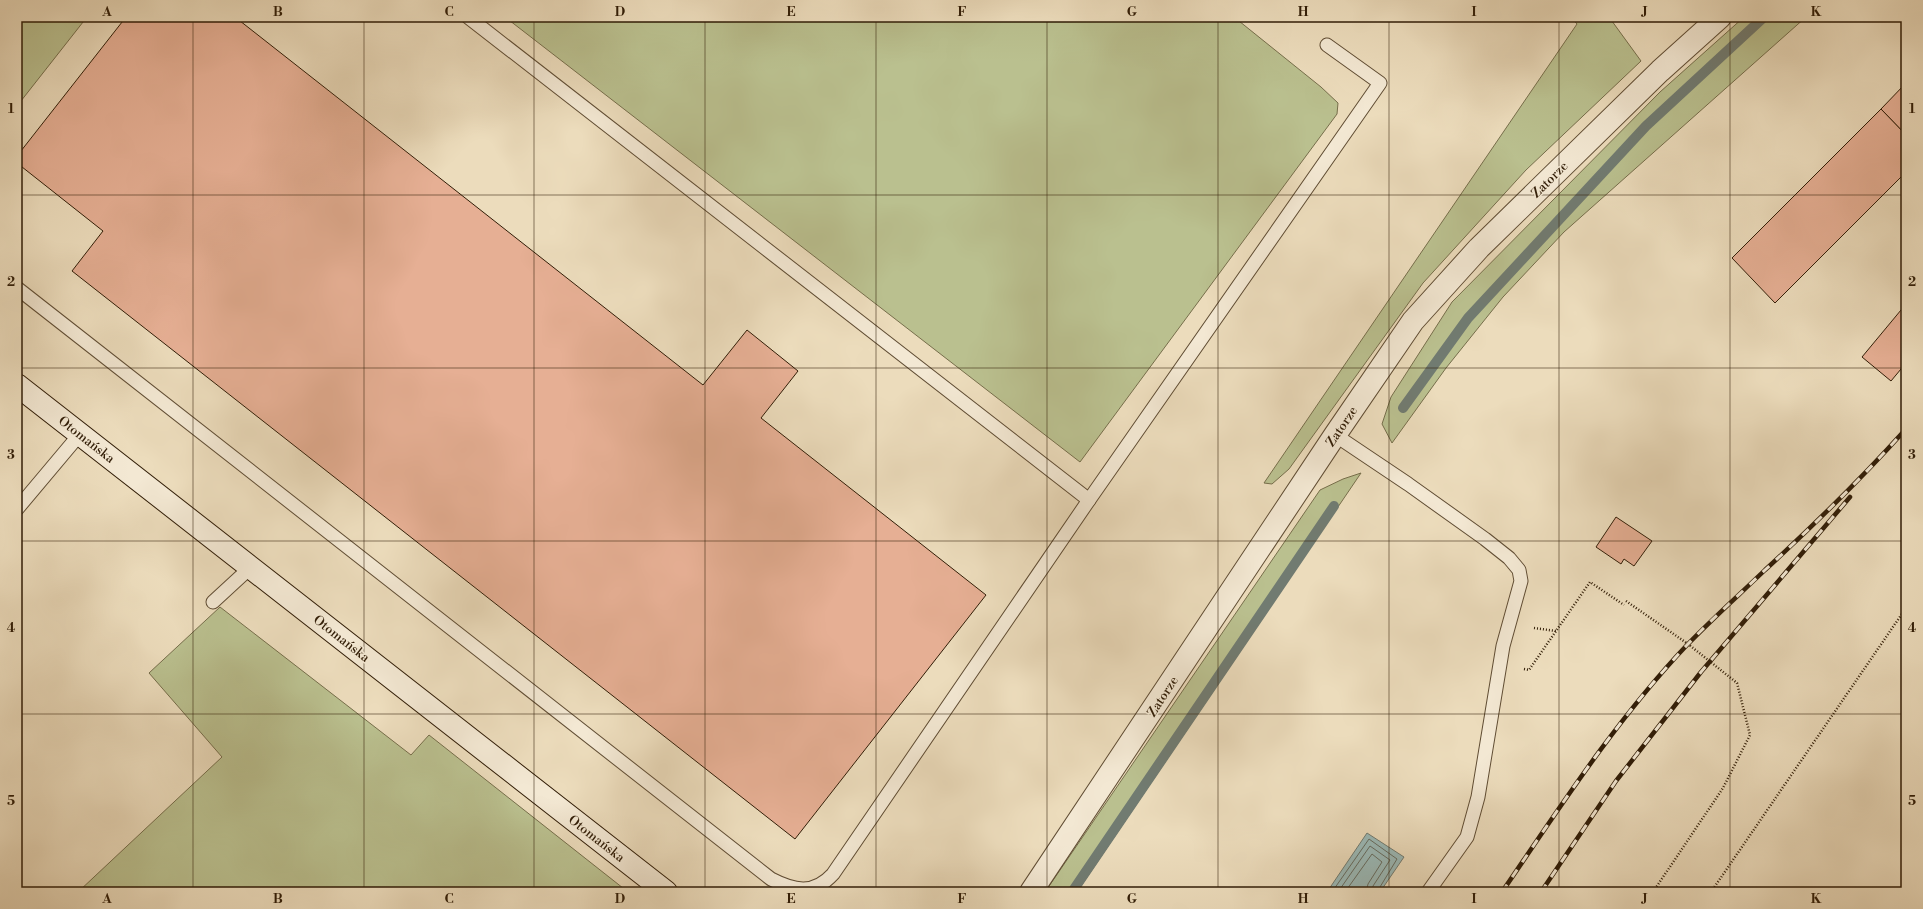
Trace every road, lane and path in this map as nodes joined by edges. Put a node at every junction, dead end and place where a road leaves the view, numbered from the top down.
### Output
1 (468, 17) edge
2 (1720, 17) edge
3 (1327, 45) dead end
4 (17, 288) edge
5 (17, 386) edge
6 (80, 434) junction
7 (1335, 435) junction
8 (1089, 500) junction
9 (17, 509) edge
10 (251, 567) junction
11 (213, 602) dead end
12 (1626, 602) dead end
13 (1624, 605) dead end
14 (1906, 608) edge
15 (1536, 628) dead end
16 (1556, 631) junction
17 (1500, 663) junction
18 (666, 892) edge
19 (1031, 892) edge
20 (1428, 892) edge
21 (1653, 892) edge
22 (1711, 892) edge

1 - 8 lane
2 - 7 street, Zatorze
3 - 8 lane
4 - 8 lane
5 - 6 street, Otomańska
6 - 9 lane
6 - 10 street, Otomańska
7 - 17 lane
7 - 19 street, Zatorze
10 - 11 lane
10 - 18 street, Otomańska
12 - 21 path
13 - 16 path
14 - 22 path
15 - 16 path
16 - 17 path
17 - 20 lane

